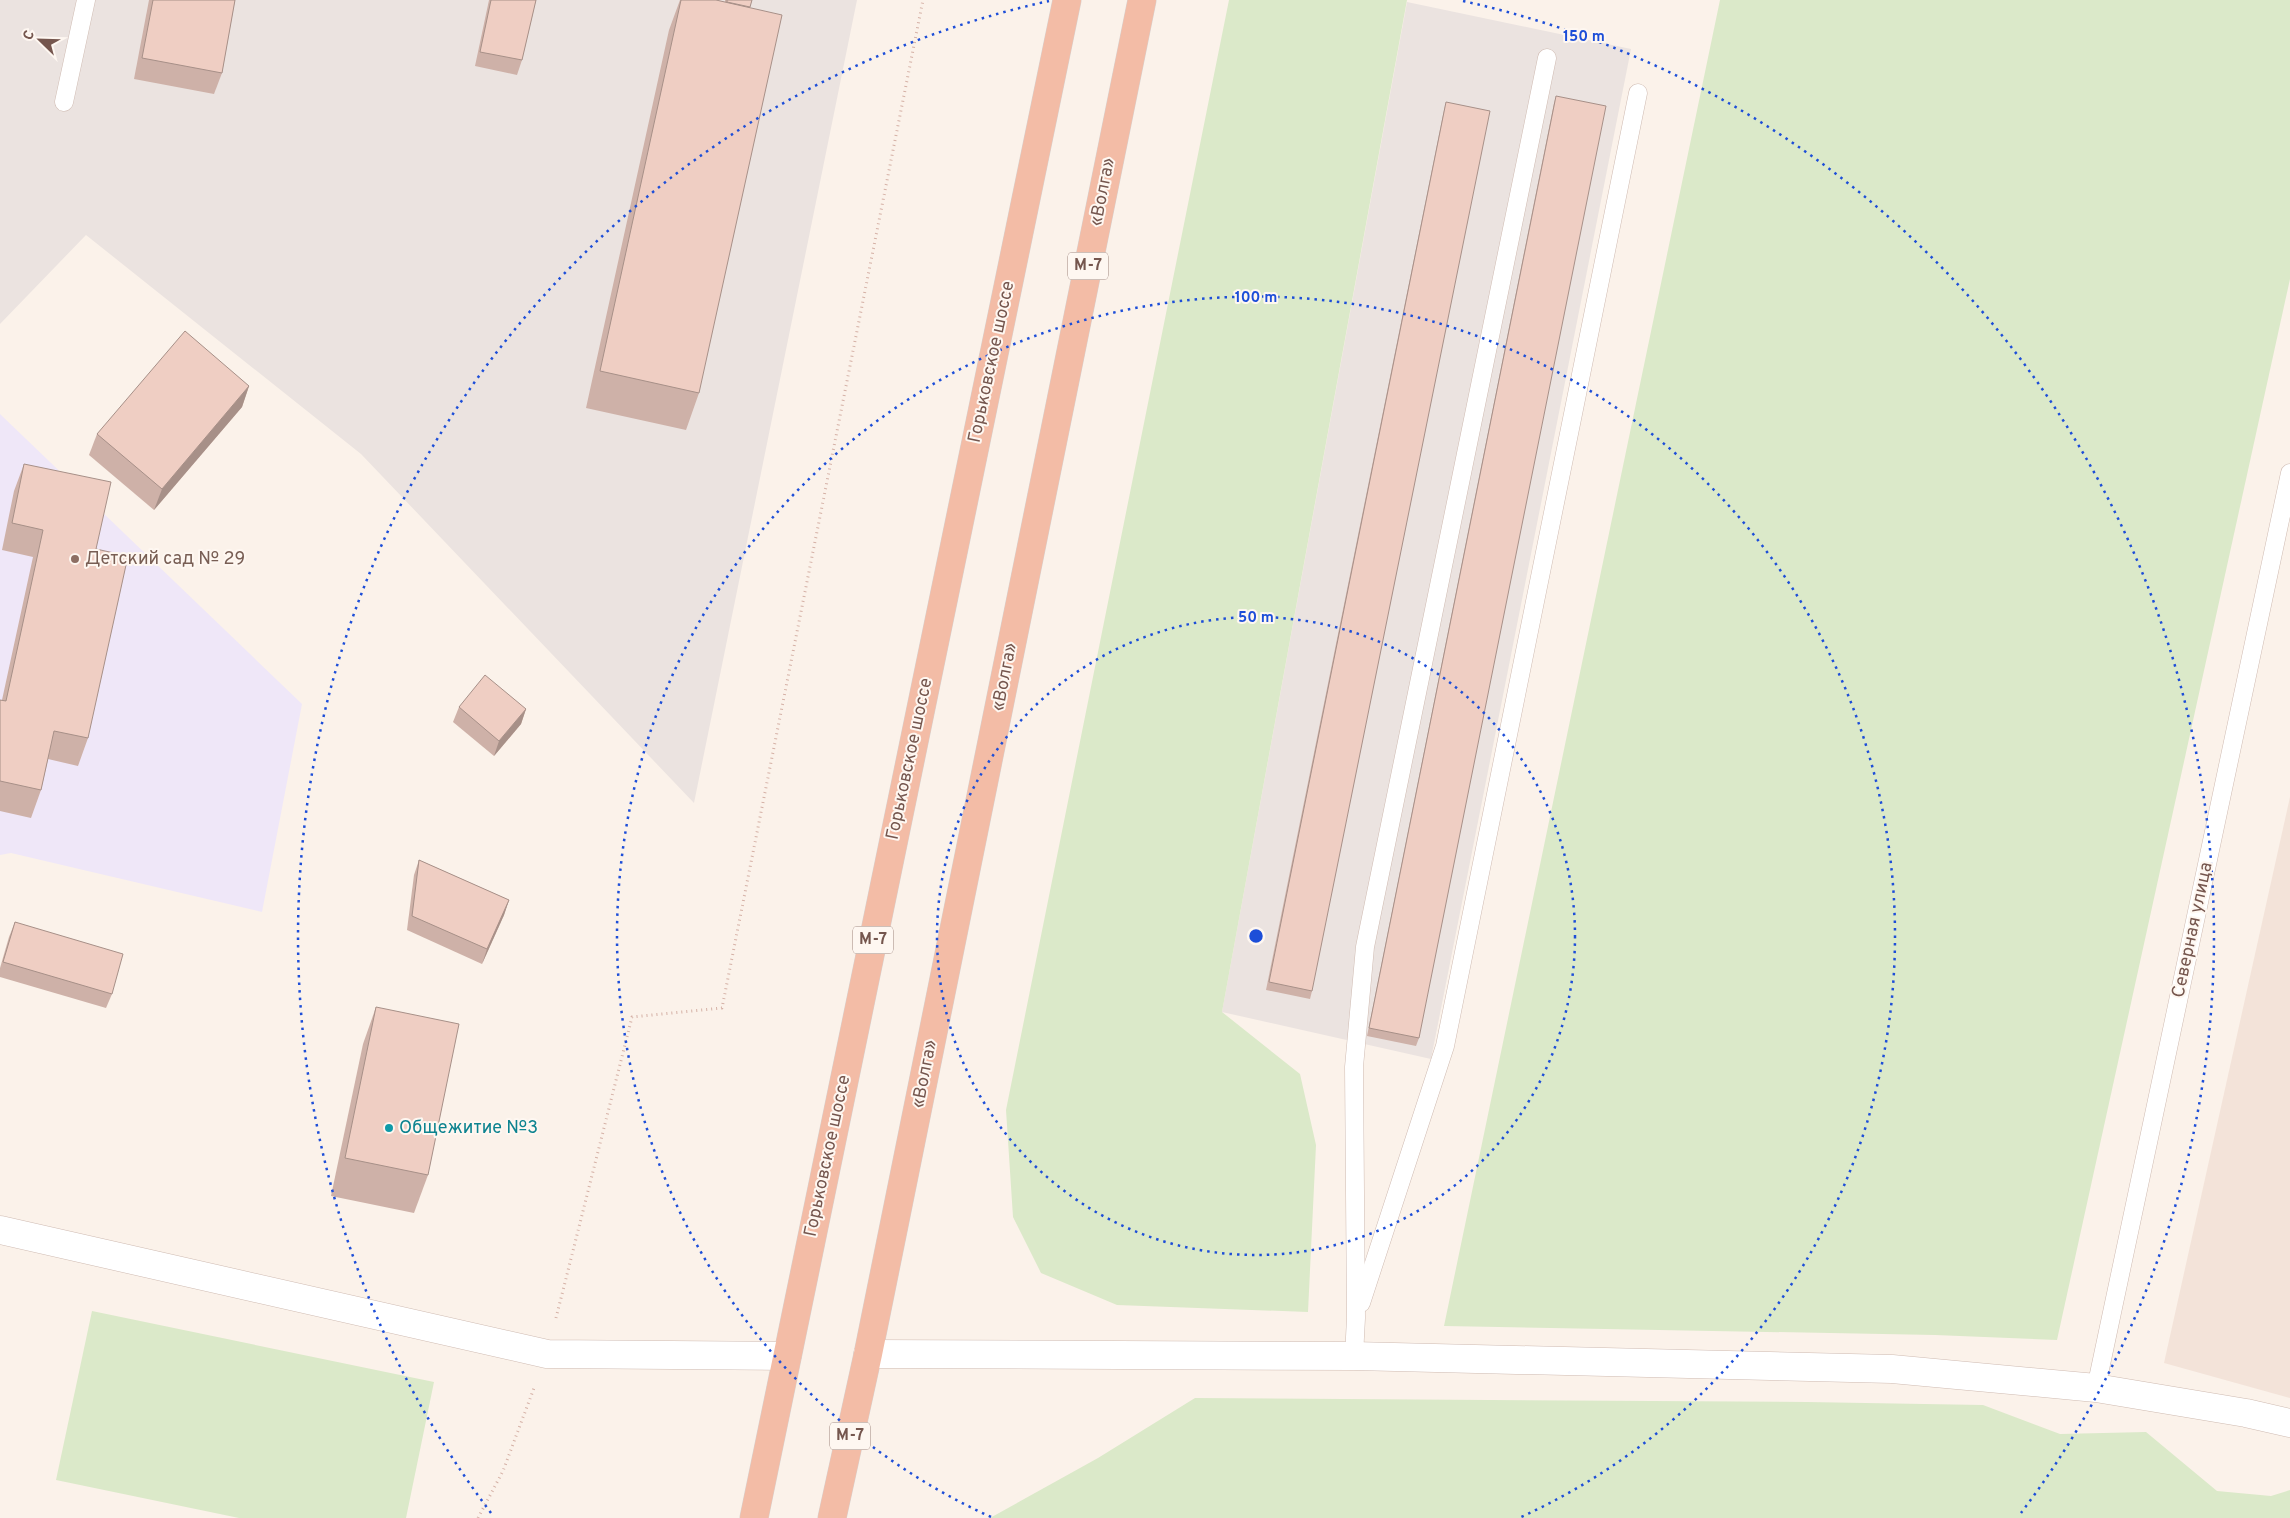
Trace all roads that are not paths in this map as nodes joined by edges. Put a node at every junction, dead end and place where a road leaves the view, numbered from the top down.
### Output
1 (86, 0) edge
2 (1067, 0) edge
3 (1142, 0) edge
4 (1547, 58) dead end
5 (1638, 93) dead end
6 (64, 102) dead end
7 (2290, 473) edge
8 (0, 1230) edge
9 (1356, 1318) junction
10 (868, 1354) junction
11 (787, 1356) junction
12 (1354, 1356) junction
13 (2096, 1388) junction
14 (2290, 1423) edge
15 (754, 1518) edge
16 (832, 1518) edge

1 - 6 lane
2 - 11 highway, Горьковское шоссе / М-7
3 - 10 highway, «Волга» / М-7
4 - 9 lane
5 - 9 lane
7 - 13 lane, Северная улица
8 - 11 street
9 - 12 lane
10 - 12 street
10 - 16 highway, М-7
11 - 15 highway, Горьковское шоссе / М-7
12 - 13 street
13 - 14 street

